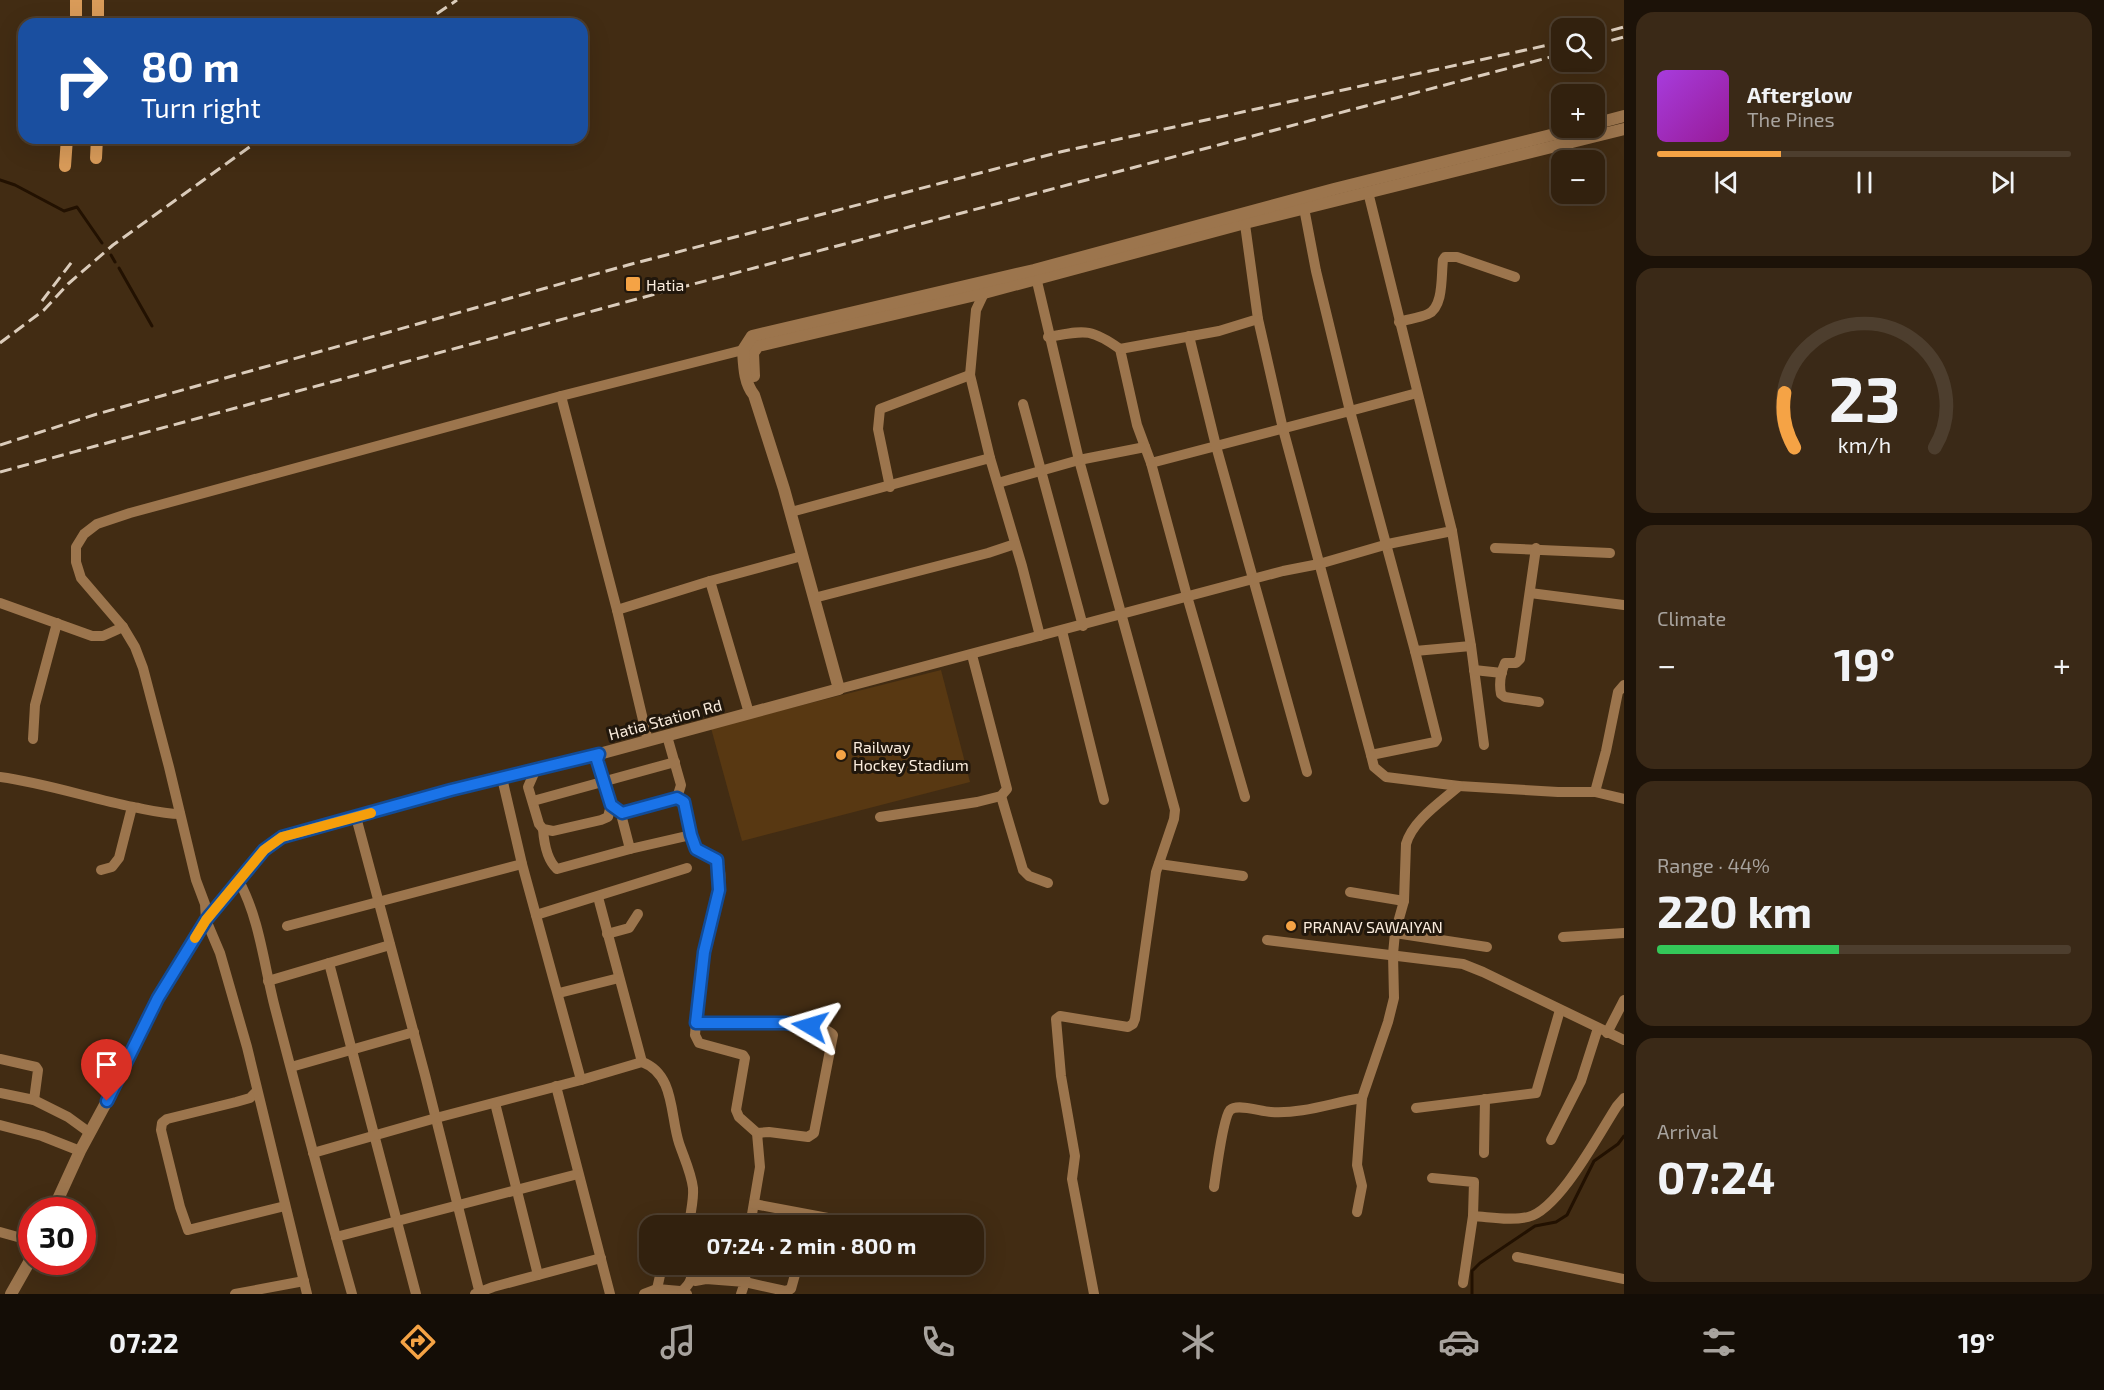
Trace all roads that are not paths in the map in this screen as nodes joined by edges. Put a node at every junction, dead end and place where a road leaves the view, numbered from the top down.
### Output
1 (76, 0) edge
2 (98, 0) edge
3 (76, 18) edge
4 (98, 18) edge
5 (1624, 116) edge
6 (1605, 121) edge
7 (1624, 129) edge
8 (1551, 136) edge
9 (67, 144) edge
10 (97, 144) edge
11 (96, 158) dead end
12 (65, 166) dead end
13 (1368, 192) junction
14 (1304, 208) junction
15 (1244, 218) junction
16 (1035, 274) junction
17 (1515, 277) dead end
18 (984, 293) junction
19 (1258, 319) junction
20 (1399, 322) junction
21 (1189, 336) junction
22 (1048, 337) junction
23 (1120, 349) junction
24 (742, 350) junction
25 (970, 375) junction
26 (1417, 393) junction
27 (754, 395) junction
28 (561, 396) junction
29 (1023, 404) dead end
30 (1350, 411) junction
31 (1283, 429) junction
32 (1216, 446) junction
33 (1145, 447) junction
34 (990, 458) junction
35 (1078, 460) junction
36 (1151, 463) junction
37 (1041, 471) junction
38 (998, 483) junction
39 (890, 487) junction
40 (791, 512) junction
41 (1452, 531) junction
42 (1015, 544) junction
43 (1388, 544) junction
44 (1495, 548) dead end
45 (1536, 548) junction
46 (1610, 553) dead end
47 (802, 556) junction
48 (1319, 564) junction
49 (1253, 579) junction
50 (710, 581) junction
51 (1530, 593) junction
52 (1187, 596) junction
53 (814, 598) junction
54 (0, 603) edge
55 (1624, 605) edge
56 (616, 610) junction
57 (1120, 615) junction
58 (57, 623) junction
59 (1083, 626) junction
60 (123, 627) junction
61 (1062, 631) junction
62 (1040, 636) junction
63 (1471, 646) junction
64 (1415, 651) junction
65 (972, 655) junction
66 (1474, 670) junction
67 (1502, 673) junction
68 (1624, 685) edge
69 (839, 689) junction
70 (1539, 702) dead end
71 (749, 713) junction
72 (667, 736) junction
73 (33, 739) dead end
74 (648, 741) junction
75 (1484, 745) dead end
76 (599, 754) junction
77 (1371, 755) junction
78 (675, 762) junction
79 (535, 771) junction
80 (1307, 772) dead end
81 (0, 777) edge
82 (502, 778) junction
83 (603, 782) junction
84 (1459, 786) junction
85 (1595, 792) junction
86 (1001, 796) junction
87 (1245, 797) dead end
88 (677, 798) junction
89 (1624, 799) edge
90 (1104, 800) dead end
91 (533, 801) junction
92 (611, 805) junction
93 (132, 807) junction
94 (622, 813) junction
95 (180, 814) junction
96 (356, 817) junction
97 (879, 817) dead end
98 (543, 830) junction
99 (691, 835) junction
100 (630, 849) junction
101 (522, 864) junction
102 (1159, 864) junction
103 (687, 868) dead end
104 (101, 870) dead end
105 (1242, 876) dead end
106 (239, 881) junction
107 (1048, 883) dead end
108 (1350, 892) dead end
109 (597, 897) junction
110 (1404, 901) junction
111 (378, 903) junction
112 (638, 914) dead end
113 (536, 915) junction
114 (206, 920) junction
115 (287, 926) dead end
116 (1395, 933) junction
117 (1624, 933) edge
118 (607, 934) junction
119 (1563, 937) dead end
120 (1267, 940) dead end
121 (390, 945) junction
122 (1487, 947) dead end
123 (1393, 954) junction
124 (329, 963) junction
125 (619, 978) junction
126 (268, 981) junction
127 (559, 993) junction
128 (1624, 1000) edge
129 (1560, 1010) junction
130 (696, 1023) junction
131 (1602, 1030) junction
132 (414, 1032) junction
133 (1624, 1040) edge
134 (352, 1050) junction
135 (0, 1059) edge
136 (642, 1062) junction
137 (291, 1067) junction
138 (581, 1080) junction
139 (556, 1086) junction
140 (257, 1091) junction
141 (0, 1093) edge
142 (1362, 1098) junction
143 (1624, 1098) edge
144 (1485, 1099) junction
145 (34, 1100) junction
146 (495, 1103) junction
147 (1416, 1108) dead end
148 (436, 1118) junction
149 (0, 1125) edge
150 (90, 1133) junction
151 (757, 1133) junction
152 (375, 1135) junction
153 (1551, 1140) dead end
154 (80, 1151) junction
155 (313, 1153) junction
156 (1484, 1153) dead end
157 (578, 1173) junction
158 (1432, 1178) dead end
159 (1214, 1187) dead end
160 (518, 1190) junction
161 (59, 1197) edge
162 (754, 1204) junction
163 (457, 1205) junction
164 (285, 1206) junction
165 (1358, 1212) dead end
166 (690, 1215) edge
167 (752, 1215) edge
168 (812, 1215) edge
169 (1473, 1216) junction
170 (396, 1221) junction
171 (0, 1232) edge
172 (18, 1237) edge
173 (336, 1237) junction
174 (1517, 1257) dead end
175 (601, 1258) junction
176 (22, 1275) edge
177 (538, 1275) junction
178 (660, 1275) edge
179 (745, 1275) edge
180 (795, 1275) edge
181 (692, 1276) joint
182 (1624, 1279) edge
183 (304, 1281) junction
184 (745, 1282) junction
185 (1463, 1283) dead end
186 (657, 1289) junction
187 (682, 1292) edge
188 (12, 1294) edge
189 (235, 1294) edge
190 (307, 1294) edge
191 (352, 1294) edge
192 (416, 1294) edge
193 (478, 1294) edge
194 (610, 1294) edge
195 (644, 1294) edge
196 (741, 1294) edge
197 (1094, 1294) edge

1 - 3 main road
2 - 4 main road
5 - 6 street
7 - 13 street
8 - 15 street
9 - 12 main road
10 - 11 main road
13 - 14 street
13 - 20 street
14 - 15 street
14 - 30 street
15 - 16 street
15 - 19 street
16 - 18 street
16 - 22 street
16 - 24 street
17 - 20 street
18 - 25 street
18 - 27 street
19 - 21 street
19 - 31 street
20 - 26 street
21 - 23 street
21 - 32 street
22 - 23 street
22 - 35 street
23 - 33 street
24 - 27 street
24 - 28 street
25 - 34 street
25 - 39 street
26 - 30 street
26 - 41 street
27 - 40 street
28 - 56 street
28 - 60 street
29 - 37 street
30 - 31 street
30 - 43 street
31 - 32 street
31 - 48 street
32 - 36 street
32 - 49 street
33 - 35 street
33 - 36 street
34 - 38 street
34 - 39 street
35 - 37 street
35 - 57 street
36 - 52 street
37 - 38 street
37 - 59 street
38 - 42 street
39 - 40 street
40 - 47 street
41 - 43 street
41 - 63 street
42 - 53 street
42 - 62 street
43 - 48 street
43 - 64 street
44 - 45 street
45 - 46 street
45 - 51 street
47 - 50 street
47 - 53 street
48 - 49 street
48 - 77 street
49 - 52 street
49 - 80 street
50 - 56 street
50 - 71 street
51 - 55 street
51 - 67 street
52 - 57 street
52 - 87 street
53 - 69 street
54 - 58 street
56 - 74 street
57 - 59 street
57 - 102 street
58 - 60 street
58 - 73 street
59 - 61 street
60 - 95 street
61 - 62 street
61 - 90 street
62 - 65 street
63 - 64 street
63 - 66 street
64 - 77 street
65 - 69 street
65 - 86 street
66 - 67 street
66 - 75 street
67 - 70 street
68 - 85 street
69 - 71 street, Hatia Station Rd
71 - 72 street, Hatia Station Rd
72 - 74 street, Hatia Station Rd
72 - 78 street
74 - 76 street, Hatia Station Rd
76 - 79 street, Hatia Station Rd
76 - 83 street
77 - 84 street
78 - 83 street
78 - 88 street
79 - 82 street, Hatia Station Rd
79 - 91 street
81 - 93 street
82 - 96 street, Hatia Station Rd
82 - 101 street
83 - 91 street
83 - 92 street
84 - 85 street
84 - 110 street
85 - 89 street
86 - 97 street
86 - 107 street
88 - 94 street
88 - 99 street
91 - 98 street
92 - 94 street
92 - 98 street
93 - 95 street
93 - 104 street
94 - 100 street
95 - 114 street
96 - 106 street, Hatia Station Rd
96 - 111 street
98 - 100 street
99 - 100 street
99 - 130 street
101 - 111 street
101 - 113 street
102 - 105 street
102 - 197 street
103 - 109 street
106 - 114 street, Hatia Station Rd
106 - 126 street
108 - 110 street
109 - 113 street
109 - 118 street
110 - 116 street
111 - 115 street
111 - 121 street
112 - 118 street
113 - 127 street
114 - 140 street
114 - 150 street, Hatia Station Rd
116 - 122 street
116 - 123 street
117 - 119 street
118 - 125 street
120 - 123 street
121 - 124 street
121 - 132 street
123 - 129 street
123 - 142 street
124 - 126 street
124 - 134 street
125 - 127 street
125 - 136 street
126 - 137 street
127 - 138 street
128 - 131 street
129 - 131 street
129 - 144 street
130 - 151 street
130 - 151 street
131 - 133 street
131 - 153 street
132 - 134 street
132 - 148 street
134 - 137 street
134 - 152 street
135 - 145 street
136 - 138 street
136 - 166 street
137 - 155 street
138 - 139 street
139 - 146 street
139 - 157 street
140 - 164 street
140 - 164 street
141 - 145 street
142 - 159 street
142 - 165 street
143 - 169 street
144 - 147 street
144 - 156 street
145 - 150 street
146 - 148 street
146 - 160 street
148 - 152 street
148 - 163 street
149 - 154 street
150 - 154 street, Hatia Station Rd
151 - 162 street
152 - 155 street
152 - 170 street
154 - 161 street, Hatia Station Rd
155 - 173 street
157 - 160 street
157 - 175 street
158 - 169 street
160 - 163 street
160 - 177 street
162 - 167 street
162 - 168 street
163 - 170 street
163 - 193 street
164 - 183 street
169 - 185 street
170 - 173 street
170 - 192 street
171 - 172 street
173 - 191 street
174 - 182 street
175 - 177 street
175 - 194 street
176 - 188 street
177 - 193 street
178 - 186 street
179 - 184 street
180 - 184 street
181 - 184 street
181 - 187 street
183 - 189 street
183 - 190 street
184 - 196 street
186 - 187 street
186 - 195 street

